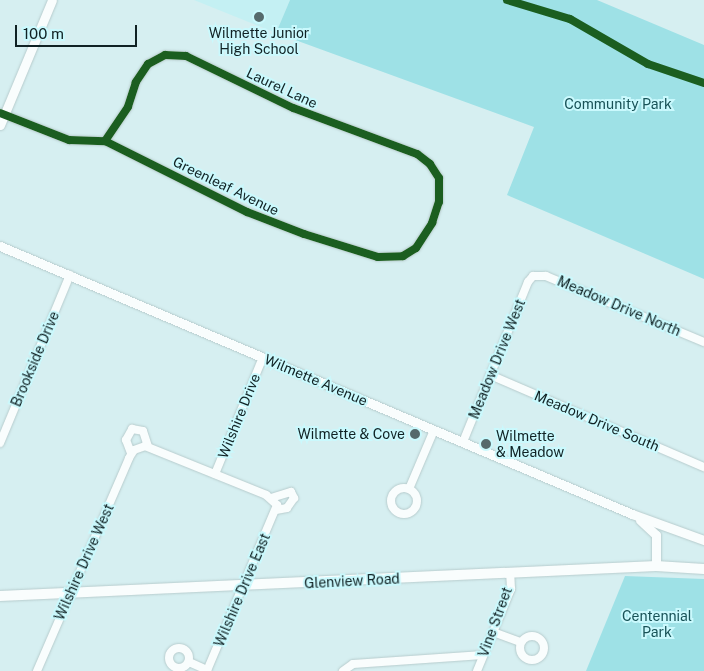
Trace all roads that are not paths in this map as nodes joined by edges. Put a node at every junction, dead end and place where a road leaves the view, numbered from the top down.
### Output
1 (50, 1) edge
2 (2, 114) edge
3 (0, 125) edge
4 (105, 141) junction
5 (432, 223) joint
6 (0, 246) edge
7 (70, 275) junction
8 (533, 276) joint
9 (704, 342) edge
10 (263, 357) junction
11 (490, 375) junction
12 (434, 430) junction
13 (463, 442) junction
14 (0, 443) edge
15 (148, 446) junction
16 (131, 453) junction
17 (704, 467) edge
18 (216, 474) junction
19 (409, 489) dead end
20 (271, 498) junction
21 (276, 510) junction
22 (632, 514) junction
23 (704, 540) edge
24 (656, 566) junction
25 (704, 570) edge
26 (510, 572) junction
27 (244, 587) junction
28 (72, 594) junction
29 (0, 596) edge
30 (493, 632) junction
31 (520, 642) dead end
32 (484, 655) junction
33 (189, 662) dead end
34 (207, 670) edge
35 (37, 671) edge
36 (343, 671) edge
37 (477, 671) edge

1 - 2 street
2 - 3 street
2 - 4 street, Greenleaf Avenue
4 - 5 street, Greenleaf Avenue
4 - 5 street, Laurel Lane
6 - 7 street, Wilmette Avenue
7 - 10 street, Wilmette Avenue
7 - 14 street, Brookside Drive
8 - 9 street, Meadow Drive North
8 - 11 street, Meadow Drive West
10 - 12 street, Wilmette Avenue
10 - 18 street, Wilshire Drive
11 - 13 street, Meadow Drive West
11 - 17 street, Meadow Drive South
12 - 13 street, Wilmette Avenue
12 - 19 street
13 - 22 street, Wilmette Avenue
15 - 16 street
15 - 16 street, Wilshire Drive West
15 - 18 street, Wilshire Drive West
16 - 28 street, Wilshire Drive West
18 - 20 street, Wilshire Drive East
20 - 21 street
20 - 21 street, Wilshire Drive East
21 - 27 street, Wilshire Drive East
22 - 23 street, Wilmette Avenue
22 - 24 street, Wilmette Avenue
24 - 25 main road, Glenview Road
24 - 26 main road, Glenview Road
26 - 27 main road, Glenview Road
26 - 30 street, Vine Street
27 - 28 main road, Glenview Road
27 - 34 street, Wilshire Drive East
28 - 29 main road, Glenview Road
28 - 35 street, Wilshire Drive West
30 - 31 street
30 - 32 street, Vine Street
32 - 36 street
32 - 37 street, Vine Street
33 - 34 street, Wilshire Drive East

